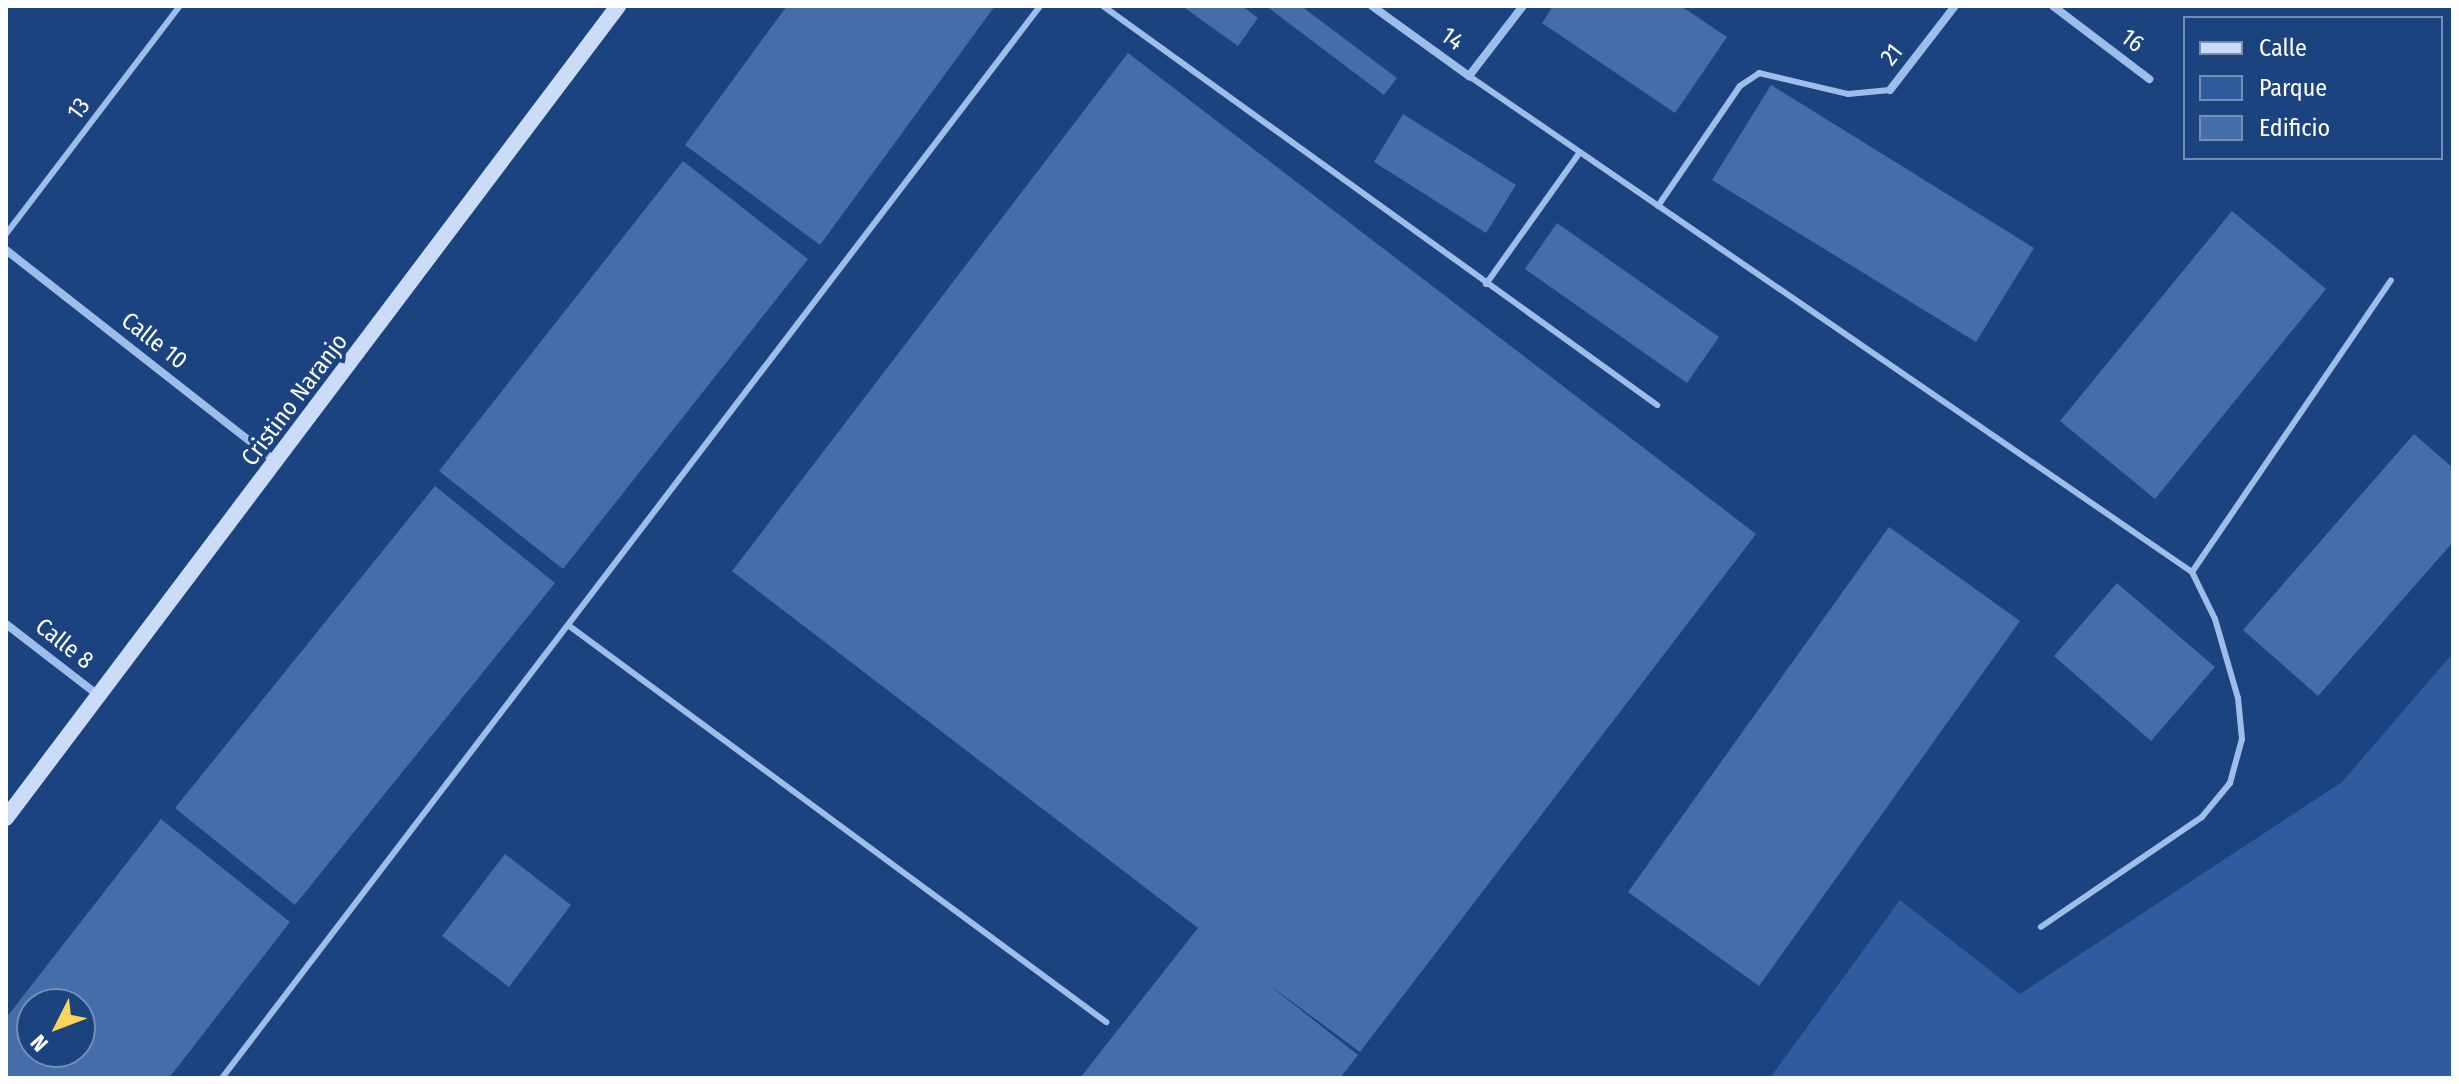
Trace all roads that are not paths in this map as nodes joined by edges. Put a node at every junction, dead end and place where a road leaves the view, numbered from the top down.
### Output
1 (180, 6) edge
2 (618, 6) edge
3 (1040, 6) edge
4 (1103, 6) edge
5 (1372, 6) edge
6 (1523, 6) edge
7 (1955, 6) edge
8 (2053, 6) edge
9 (1469, 76) junction
10 (2149, 79) dead end
11 (1890, 90) joint
12 (1580, 152) junction
13 (1658, 206) junction
14 (6, 234) edge
15 (6, 250) edge
16 (2391, 280) dead end
17 (1486, 284) junction
18 (1657, 405) dead end
19 (278, 464) junction
20 (2192, 572) junction
21 (6, 624) edge
22 (568, 625) junction
23 (98, 695) junction
24 (6, 818) edge
25 (2041, 927) dead end
26 (1106, 1022) dead end
27 (222, 1078) edge

1 - 14 lane, 13
2 - 19 street, Cristino Naranjo
3 - 22 lane
4 - 17 lane
5 - 9 street, 14
6 - 9 street
7 - 11 street, 21
8 - 10 street, 16
9 - 12 lane
11 - 13 lane
12 - 13 lane
12 - 17 lane
13 - 20 lane
15 - 19 street, Calle 10
16 - 20 lane
17 - 18 lane
19 - 23 street, Cristino Naranjo
20 - 25 lane
21 - 23 street, Calle 8
22 - 26 lane
22 - 27 lane
23 - 24 street, Cristino Naranjo

